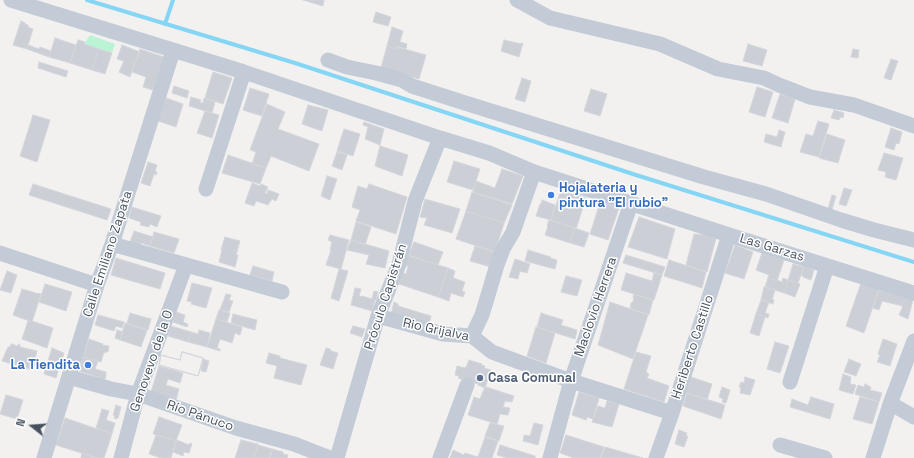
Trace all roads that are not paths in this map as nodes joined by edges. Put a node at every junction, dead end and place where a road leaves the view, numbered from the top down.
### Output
1 (11, 0) edge
2 (517, 0) edge
3 (173, 51) junction
4 (328, 60) dead end
5 (244, 72) junction
6 (914, 126) edge
7 (440, 138) junction
8 (534, 172) junction
9 (206, 189) dead end
10 (631, 204) junction
11 (729, 235) junction
12 (914, 240) edge
13 (112, 244) junction
14 (0, 253) edge
15 (186, 265) junction
16 (827, 266) junction
17 (97, 285) junction
18 (282, 292) dead end
19 (914, 293) edge
20 (378, 316) junction
21 (472, 336) junction
22 (914, 341) edge
23 (70, 377) junction
24 (571, 380) junction
25 (790, 382) dead end
26 (466, 385) dead end
27 (138, 394) junction
28 (890, 404) junction
29 (672, 413) junction
30 (914, 417) edge
31 (780, 445) dead end
32 (44, 458) edge
33 (121, 458) edge
34 (330, 458) edge
35 (337, 458) edge
36 (440, 458) edge
37 (550, 458) edge
38 (656, 458) edge
39 (825, 458) edge
40 (873, 458) edge

1 - 3 street, Las Garzas
2 - 6 street
3 - 5 street, Las Garzas
3 - 13 street, Calle Emiliano Zapata
4 - 12 street
5 - 7 street, Las Garzas
5 - 9 street
7 - 8 street, Las Garzas
7 - 20 street, Próculo Capistrán
8 - 10 street, Las Garzas
8 - 21 street
10 - 11 street, Las Garzas
10 - 24 street, Maclovio Herrera
11 - 16 street, Las Garzas
11 - 29 street, Heriberto Castillo
13 - 15 street
13 - 17 street, Calle Emiliano Zapata
14 - 17 street
15 - 18 street
15 - 27 street, Genovevo de la O
16 - 19 street, Las Garzas
16 - 25 street
17 - 23 street, Calle Emiliano Zapata
20 - 21 street, Rio Grijalva
20 - 35 street, Próculo Capistrán
21 - 24 street, Rio Grijalva
22 - 28 street
23 - 27 street, Río Pánuco
23 - 32 street, Calle Emiliano Zapata
24 - 29 street, Rio Grijalva
24 - 37 street, Maclovio Herrera
26 - 36 street
27 - 33 street, Genovevo de la O
27 - 34 street, Río Pánuco
28 - 30 street
28 - 40 street
29 - 38 street, Heriberto Castillo
31 - 39 street

